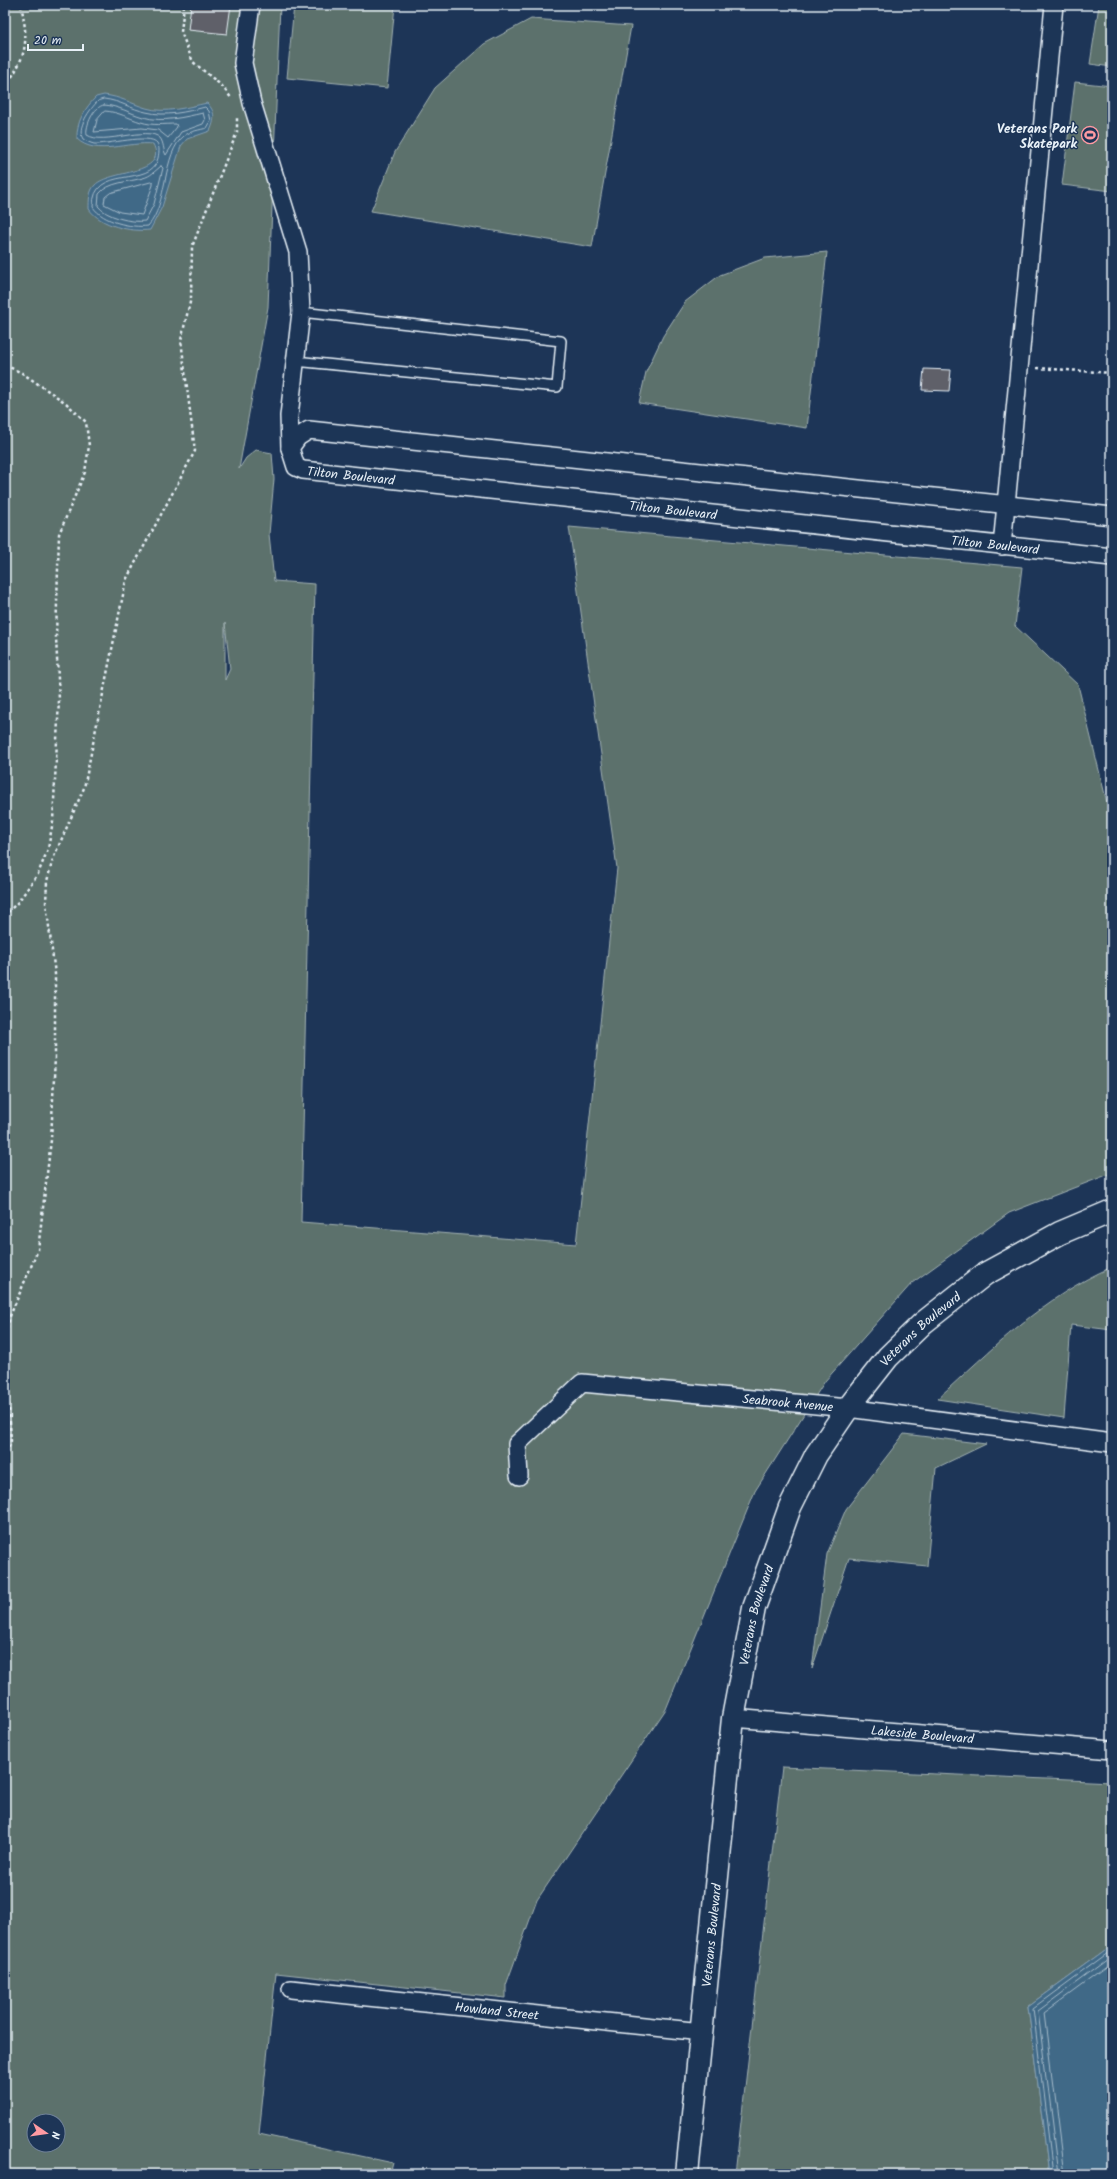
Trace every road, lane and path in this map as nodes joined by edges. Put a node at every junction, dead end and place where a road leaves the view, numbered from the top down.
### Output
1 (21, 5) edge
2 (184, 5) edge
3 (251, 5) edge
4 (1054, 5) edge
5 (5, 87) edge
6 (233, 101) dead end
7 (237, 113) dead end
8 (301, 312) junction
9 (295, 361) junction
10 (5, 365) edge
11 (1018, 367) junction
12 (1112, 373) edge
13 (290, 448) junction
14 (1004, 505) junction
15 (1112, 516) edge
16 (1002, 546) junction
17 (1112, 557) edge
18 (5, 915) edge
19 (1112, 1211) edge
20 (848, 1408) junction
21 (1112, 1443) edge
22 (5, 1459) edge
23 (519, 1476) dead end
24 (733, 1718) junction
25 (1112, 1750) edge
26 (291, 1989) dead end
27 (702, 2032) junction
28 (687, 2174) edge

1 - 5 path
2 - 6 path
3 - 8 street, Tilton Boulevard
4 - 11 street
7 - 22 path
8 - 9 street, Tilton Boulevard
8 - 9 lane
9 - 13 street, Tilton Boulevard
10 - 18 path
11 - 12 path
11 - 14 street
13 - 14 street
13 - 16 street, Tilton Boulevard
14 - 15 street
14 - 16 street
16 - 17 street, Tilton Boulevard
19 - 20 main road, Veterans Boulevard
20 - 21 street, Seabrook Avenue
20 - 23 street, Seabrook Avenue
20 - 24 main road, Veterans Boulevard
24 - 25 street, Lakeside Boulevard
24 - 27 main road, Veterans Boulevard
26 - 27 street, Howland Street
27 - 28 main road, Veterans Boulevard

